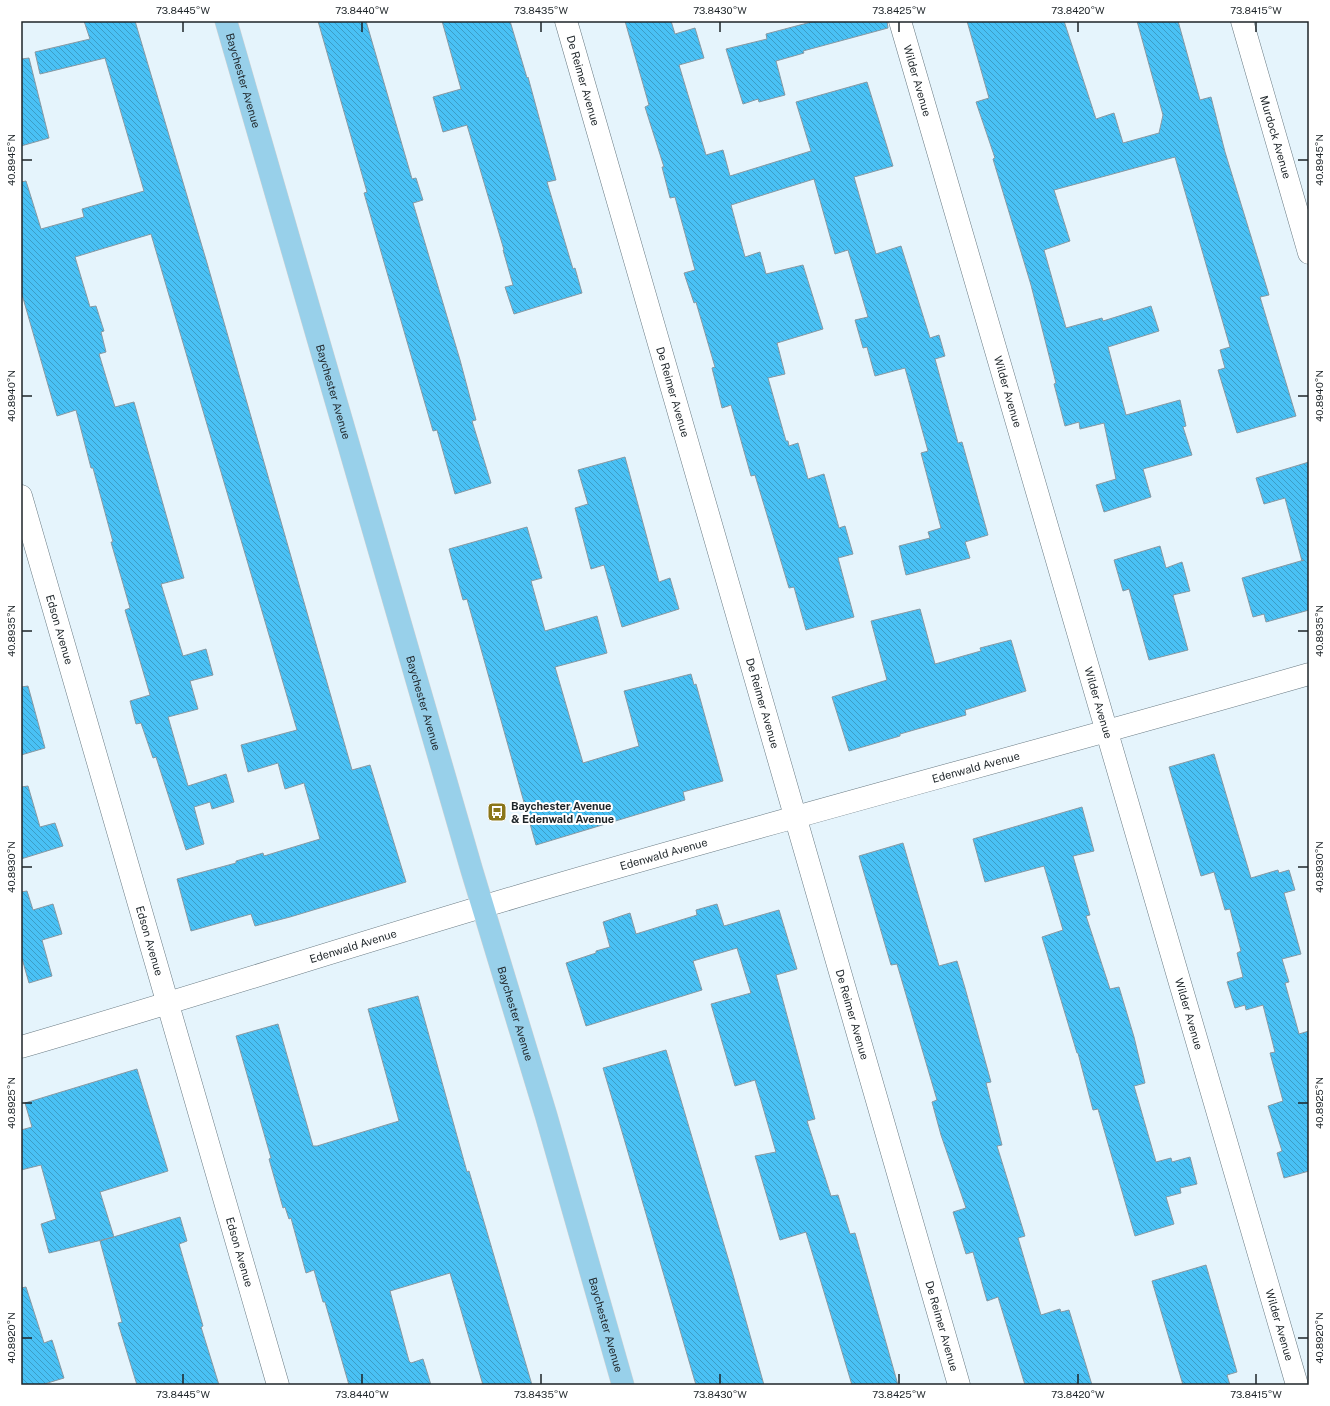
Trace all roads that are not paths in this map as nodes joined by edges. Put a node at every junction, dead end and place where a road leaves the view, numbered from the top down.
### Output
1 (226, 21) edge
2 (566, 21) edge
3 (900, 21) edge
4 (1242, 21) edge
5 (1309, 253) edge
6 (21, 496) edge
7 (1309, 674) edge
8 (1108, 732) junction
9 (794, 816) junction
10 (483, 908) junction
11 (168, 1005) junction
12 (21, 1047) edge
13 (278, 1385) edge
14 (623, 1385) edge
15 (959, 1385) edge
16 (1297, 1385) edge

1 - 10 main road, Baychester Avenue
2 - 9 street, De Reimer Avenue
3 - 8 street, Wilder Avenue
4 - 5 street, Murdock Avenue
6 - 11 street, Edson Avenue
7 - 8 street, Edenwald Avenue
8 - 9 street, Edenwald Avenue
8 - 16 street, Wilder Avenue
9 - 10 street, Edenwald Avenue
9 - 15 street, De Reimer Avenue
10 - 11 street, Edenwald Avenue
10 - 14 main road, Baychester Avenue
11 - 12 street, Edenwald Avenue
11 - 13 street, Edson Avenue

